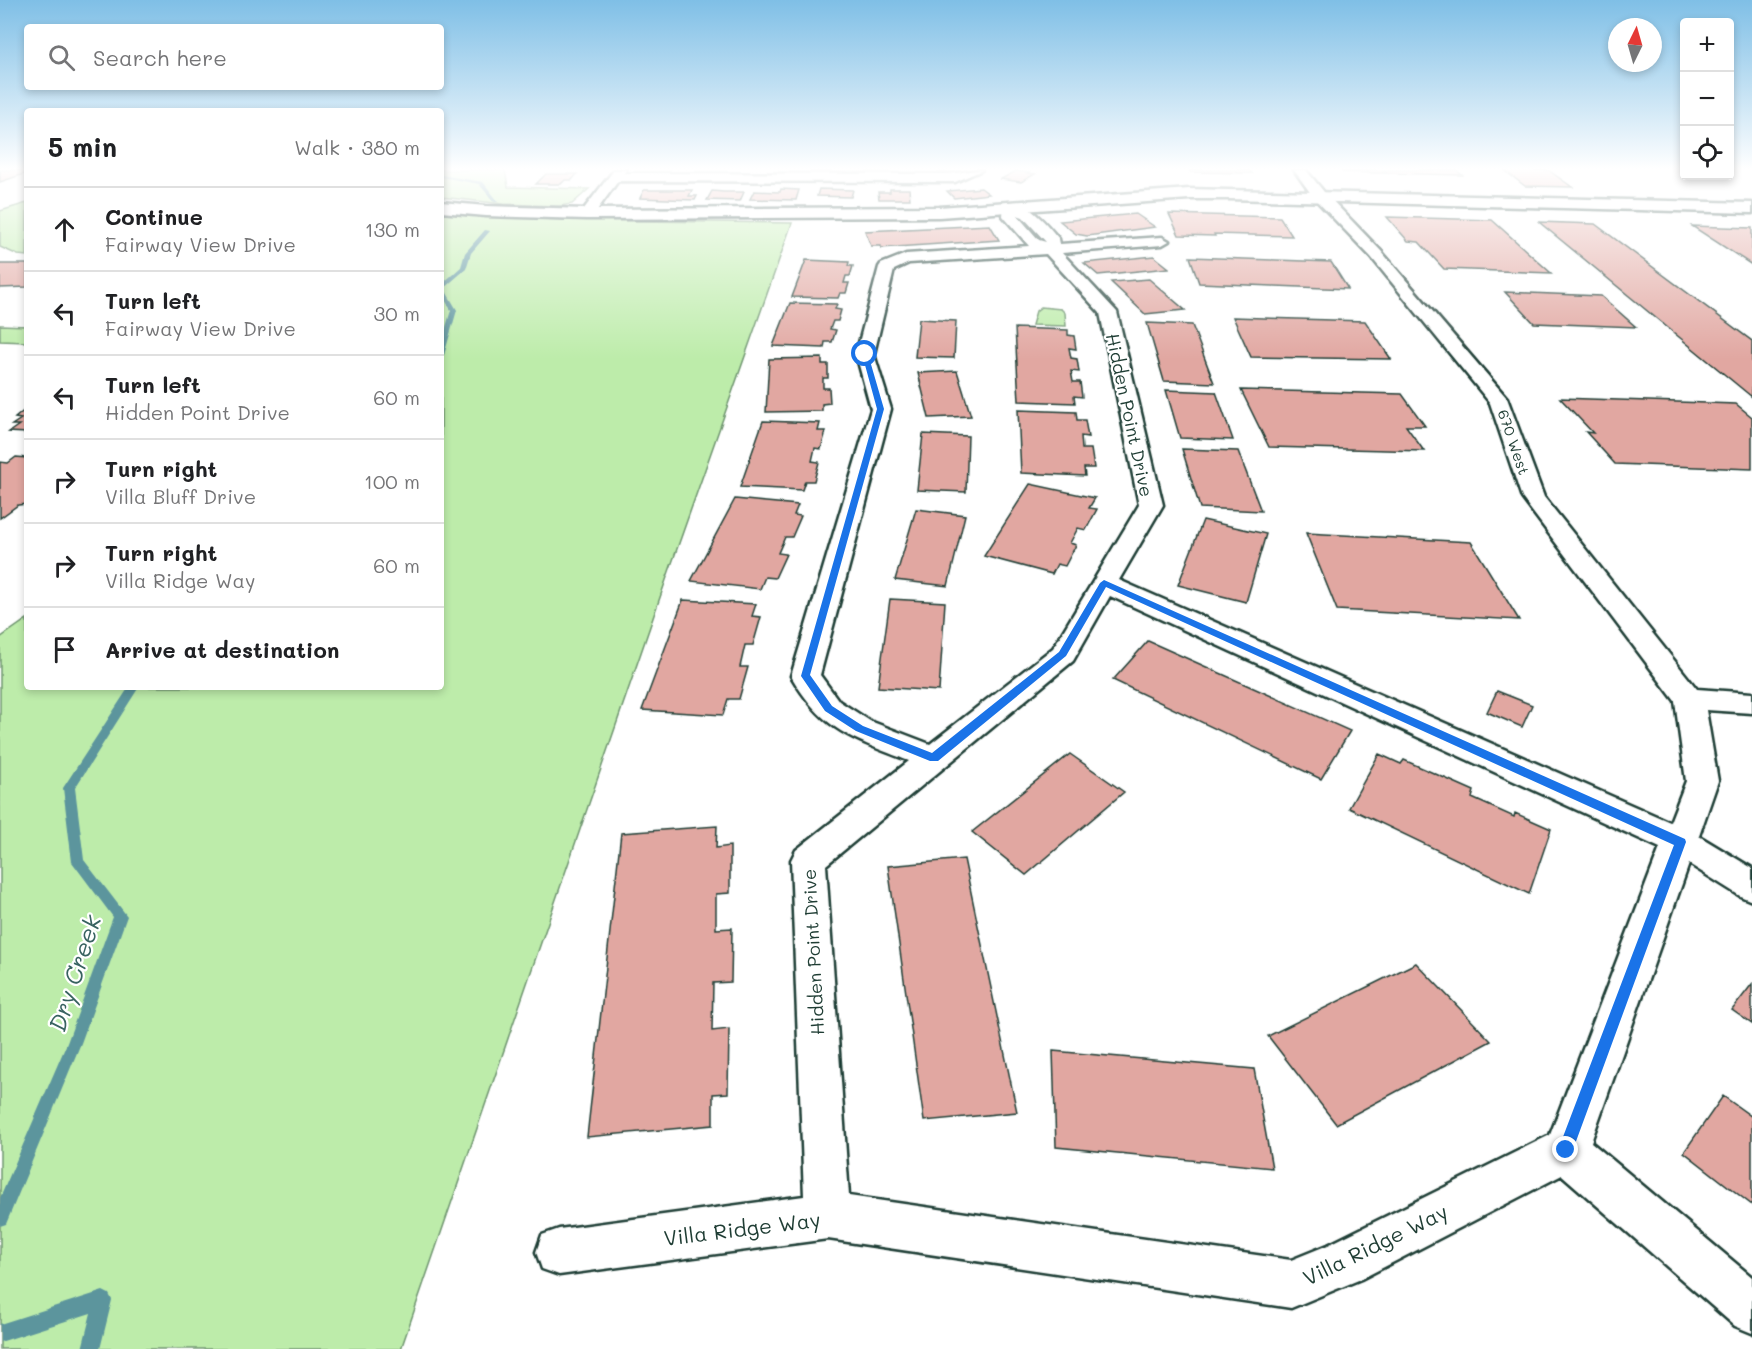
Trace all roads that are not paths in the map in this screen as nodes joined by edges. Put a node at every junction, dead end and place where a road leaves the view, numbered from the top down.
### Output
1 (1025, 233) edge
2 (1356, 233) edge
3 (1162, 241) dead end
4 (1050, 249) junction
5 (1104, 583) junction
6 (1689, 699) junction
7 (1752, 703) edge
8 (934, 758) junction
9 (1681, 842) junction
10 (1752, 886) edge
11 (1566, 1150) junction
12 (828, 1216) junction
13 (559, 1252) dead end
14 (1752, 1309) edge

1 - 4 street, Hidden Point Drive
2 - 6 street, 670 West
3 - 4 street
4 - 5 street, Hidden Point Drive
4 - 8 street
5 - 8 street, Hidden Point Drive
5 - 9 street
6 - 7 street
6 - 9 street
8 - 12 street, Hidden Point Drive
9 - 10 street
9 - 11 street
11 - 12 street, Villa Ridge Way
11 - 14 street
12 - 13 street, Villa Ridge Way

